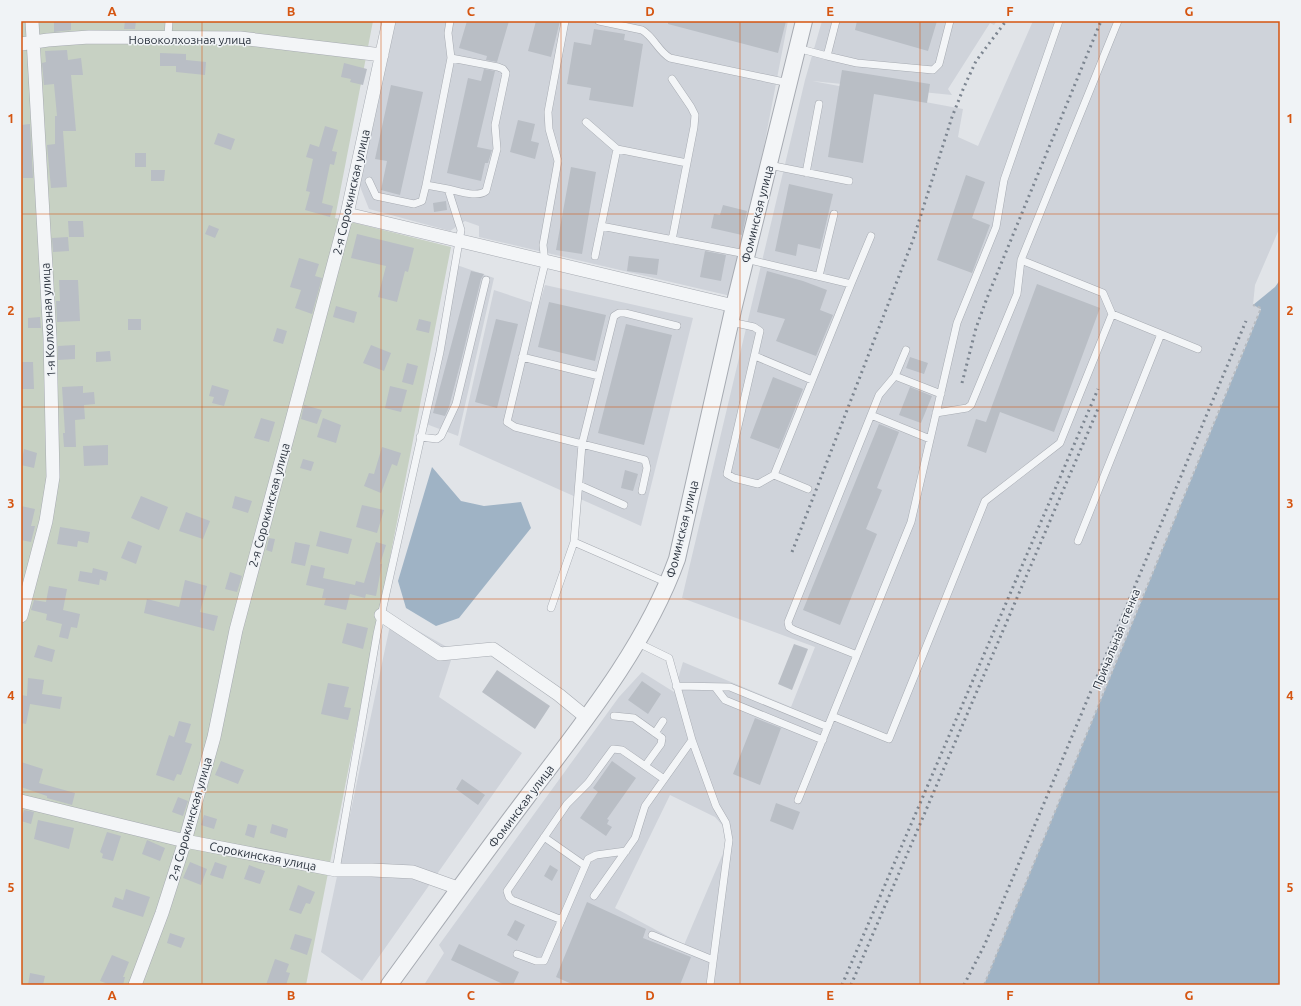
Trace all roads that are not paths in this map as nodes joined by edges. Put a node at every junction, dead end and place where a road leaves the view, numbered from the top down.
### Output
1 (32, 21) edge
2 (169, 21) edge
3 (389, 21) edge
4 (450, 21) edge
5 (565, 21) edge
6 (599, 21) edge
7 (804, 21) edge
8 (836, 21) edge
9 (950, 21) edge
10 (1059, 21) edge
11 (1118, 21) edge
12 (168, 36) junction
13 (27, 43) edge
14 (797, 48) junction
15 (382, 55) junction
16 (827, 56) junction
17 (451, 58) junction
18 (672, 79) dead end
19 (789, 83) junction
20 (819, 104) dead end
21 (586, 122) dead end
22 (617, 149) junction
23 (687, 163) junction
24 (768, 165) junction
25 (806, 173) junction
26 (849, 180) dead end
27 (369, 181) dead end
28 (426, 185) junction
29 (448, 189) junction
30 (347, 214) junction
31 (834, 214) dead end
32 (601, 226) junction
33 (870, 236) dead end
34 (672, 240) junction
35 (459, 242) junction
36 (595, 256) dead end
37 (746, 257) junction
38 (1021, 260) junction
39 (545, 263) junction
40 (819, 276) junction
41 (486, 280) dead end
42 (851, 284) junction
43 (732, 314) junction
44 (1112, 314) junction
45 (677, 326) dead end
46 (1161, 334) junction
47 (1198, 349) dead end
48 (906, 350) dead end
49 (755, 356) junction
50 (522, 357) junction
51 (599, 376) junction
52 (895, 376) junction
53 (812, 380) junction
54 (941, 394) junction
55 (936, 413) junction
56 (871, 415) junction
57 (420, 437) junction
58 (930, 439) junction
59 (582, 444) junction
60 (774, 475) junction
61 (579, 485) junction
62 (808, 489) dead end
63 (642, 490) dead end
64 (624, 505) dead end
65 (1078, 541) dead end
66 (574, 542) junction
67 (668, 583) junction
68 (551, 608) dead end
69 (381, 615) junction
70 (21, 616) edge
71 (636, 642) junction
72 (857, 655) junction
73 (676, 686) junction
74 (715, 687) junction
75 (614, 716) dead end
76 (832, 716) junction
77 (587, 718) junction
78 (663, 721) dead end
79 (828, 727) junction
80 (655, 733) junction
81 (692, 740) junction
82 (823, 740) junction
83 (645, 766) junction
84 (664, 779) junction
85 (798, 800) dead end
86 (21, 801) edge
87 (544, 837) junction
88 (185, 841) junction
89 (626, 851) junction
90 (584, 865) junction
91 (336, 870) junction
92 (458, 888) junction
93 (594, 896) dead end
94 (562, 920) junction
95 (652, 935) dead end
96 (517, 954) dead end
97 (713, 960) junction
98 (135, 985) edge
99 (389, 985) edge
100 (710, 985) edge

1 - 13 street, 1-я Колхозная улица
2 - 12 lane
3 - 15 street, 2-я Сорокинская улица
4 - 17 lane
5 - 39 lane
6 - 19 lane
7 - 14 street, Фоминская улица
8 - 16 lane
9 - 16 lane
10 - 54 lane
11 - 38 lane
12 - 13 street, Новоколхозная улица
12 - 15 street, Новоколхозная улица
13 - 70 street, 1-я Колхозная улица
14 - 16 lane
14 - 19 street, Фоминская улица
15 - 30 street, 2-я Сорокинская улица
17 - 28 lane
17 - 29 lane
18 - 23 lane
19 - 24 street, Фоминская улица
20 - 25 lane
21 - 22 lane
22 - 23 lane
22 - 32 lane
23 - 34 lane
24 - 25 lane
24 - 37 street, Фоминская улица
25 - 26 lane
27 - 28 lane
28 - 29 lane
29 - 35 lane
30 - 35 street
30 - 88 street, 2-я Сорокинская улица
31 - 40 lane
32 - 34 lane
32 - 36 lane
33 - 42 lane
34 - 37 lane
35 - 39 street
35 - 57 lane
37 - 40 lane
37 - 43 street, Фоминская улица
38 - 44 lane
38 - 55 lane
39 - 43 street
39 - 50 lane
40 - 42 lane
41 - 57 lane
42 - 53 lane
43 - 49 lane
43 - 67 street, Фоминская улица
44 - 46 lane
44 - 76 lane
45 - 51 lane
46 - 47 lane
46 - 65 lane
48 - 52 lane
49 - 53 lane
49 - 60 lane
50 - 51 lane
50 - 59 lane
51 - 59 lane
52 - 54 lane
52 - 56 lane
53 - 60 lane
54 - 55 lane
55 - 58 lane
56 - 58 lane
56 - 72 lane
57 - 69 lane
58 - 72 lane
59 - 61 lane
59 - 63 lane
60 - 62 lane
61 - 64 lane
61 - 66 lane
66 - 67 lane
66 - 68 lane
67 - 71 street, Фоминская улица
69 - 77 street
69 - 91 lane
71 - 73 lane
71 - 77 street, Фоминская улица
72 - 76 lane
73 - 74 lane
73 - 81 lane
74 - 79 lane
74 - 82 lane
75 - 80 lane
76 - 79 lane
77 - 92 street, Фоминская улица
78 - 80 lane
79 - 82 lane
80 - 83 lane
81 - 84 lane
81 - 97 lane
82 - 85 lane
83 - 84 lane
83 - 87 lane
84 - 89 lane
86 - 88 street, Сорокинская улица
87 - 90 lane
87 - 94 lane
88 - 91 street, Сорокинская улица
88 - 98 street, 2-я Сорокинская улица
89 - 90 lane
89 - 93 lane
90 - 94 lane
91 - 92 street, Сорокинская улица
92 - 99 street, Фоминская улица
94 - 96 lane
95 - 97 lane
97 - 100 lane

